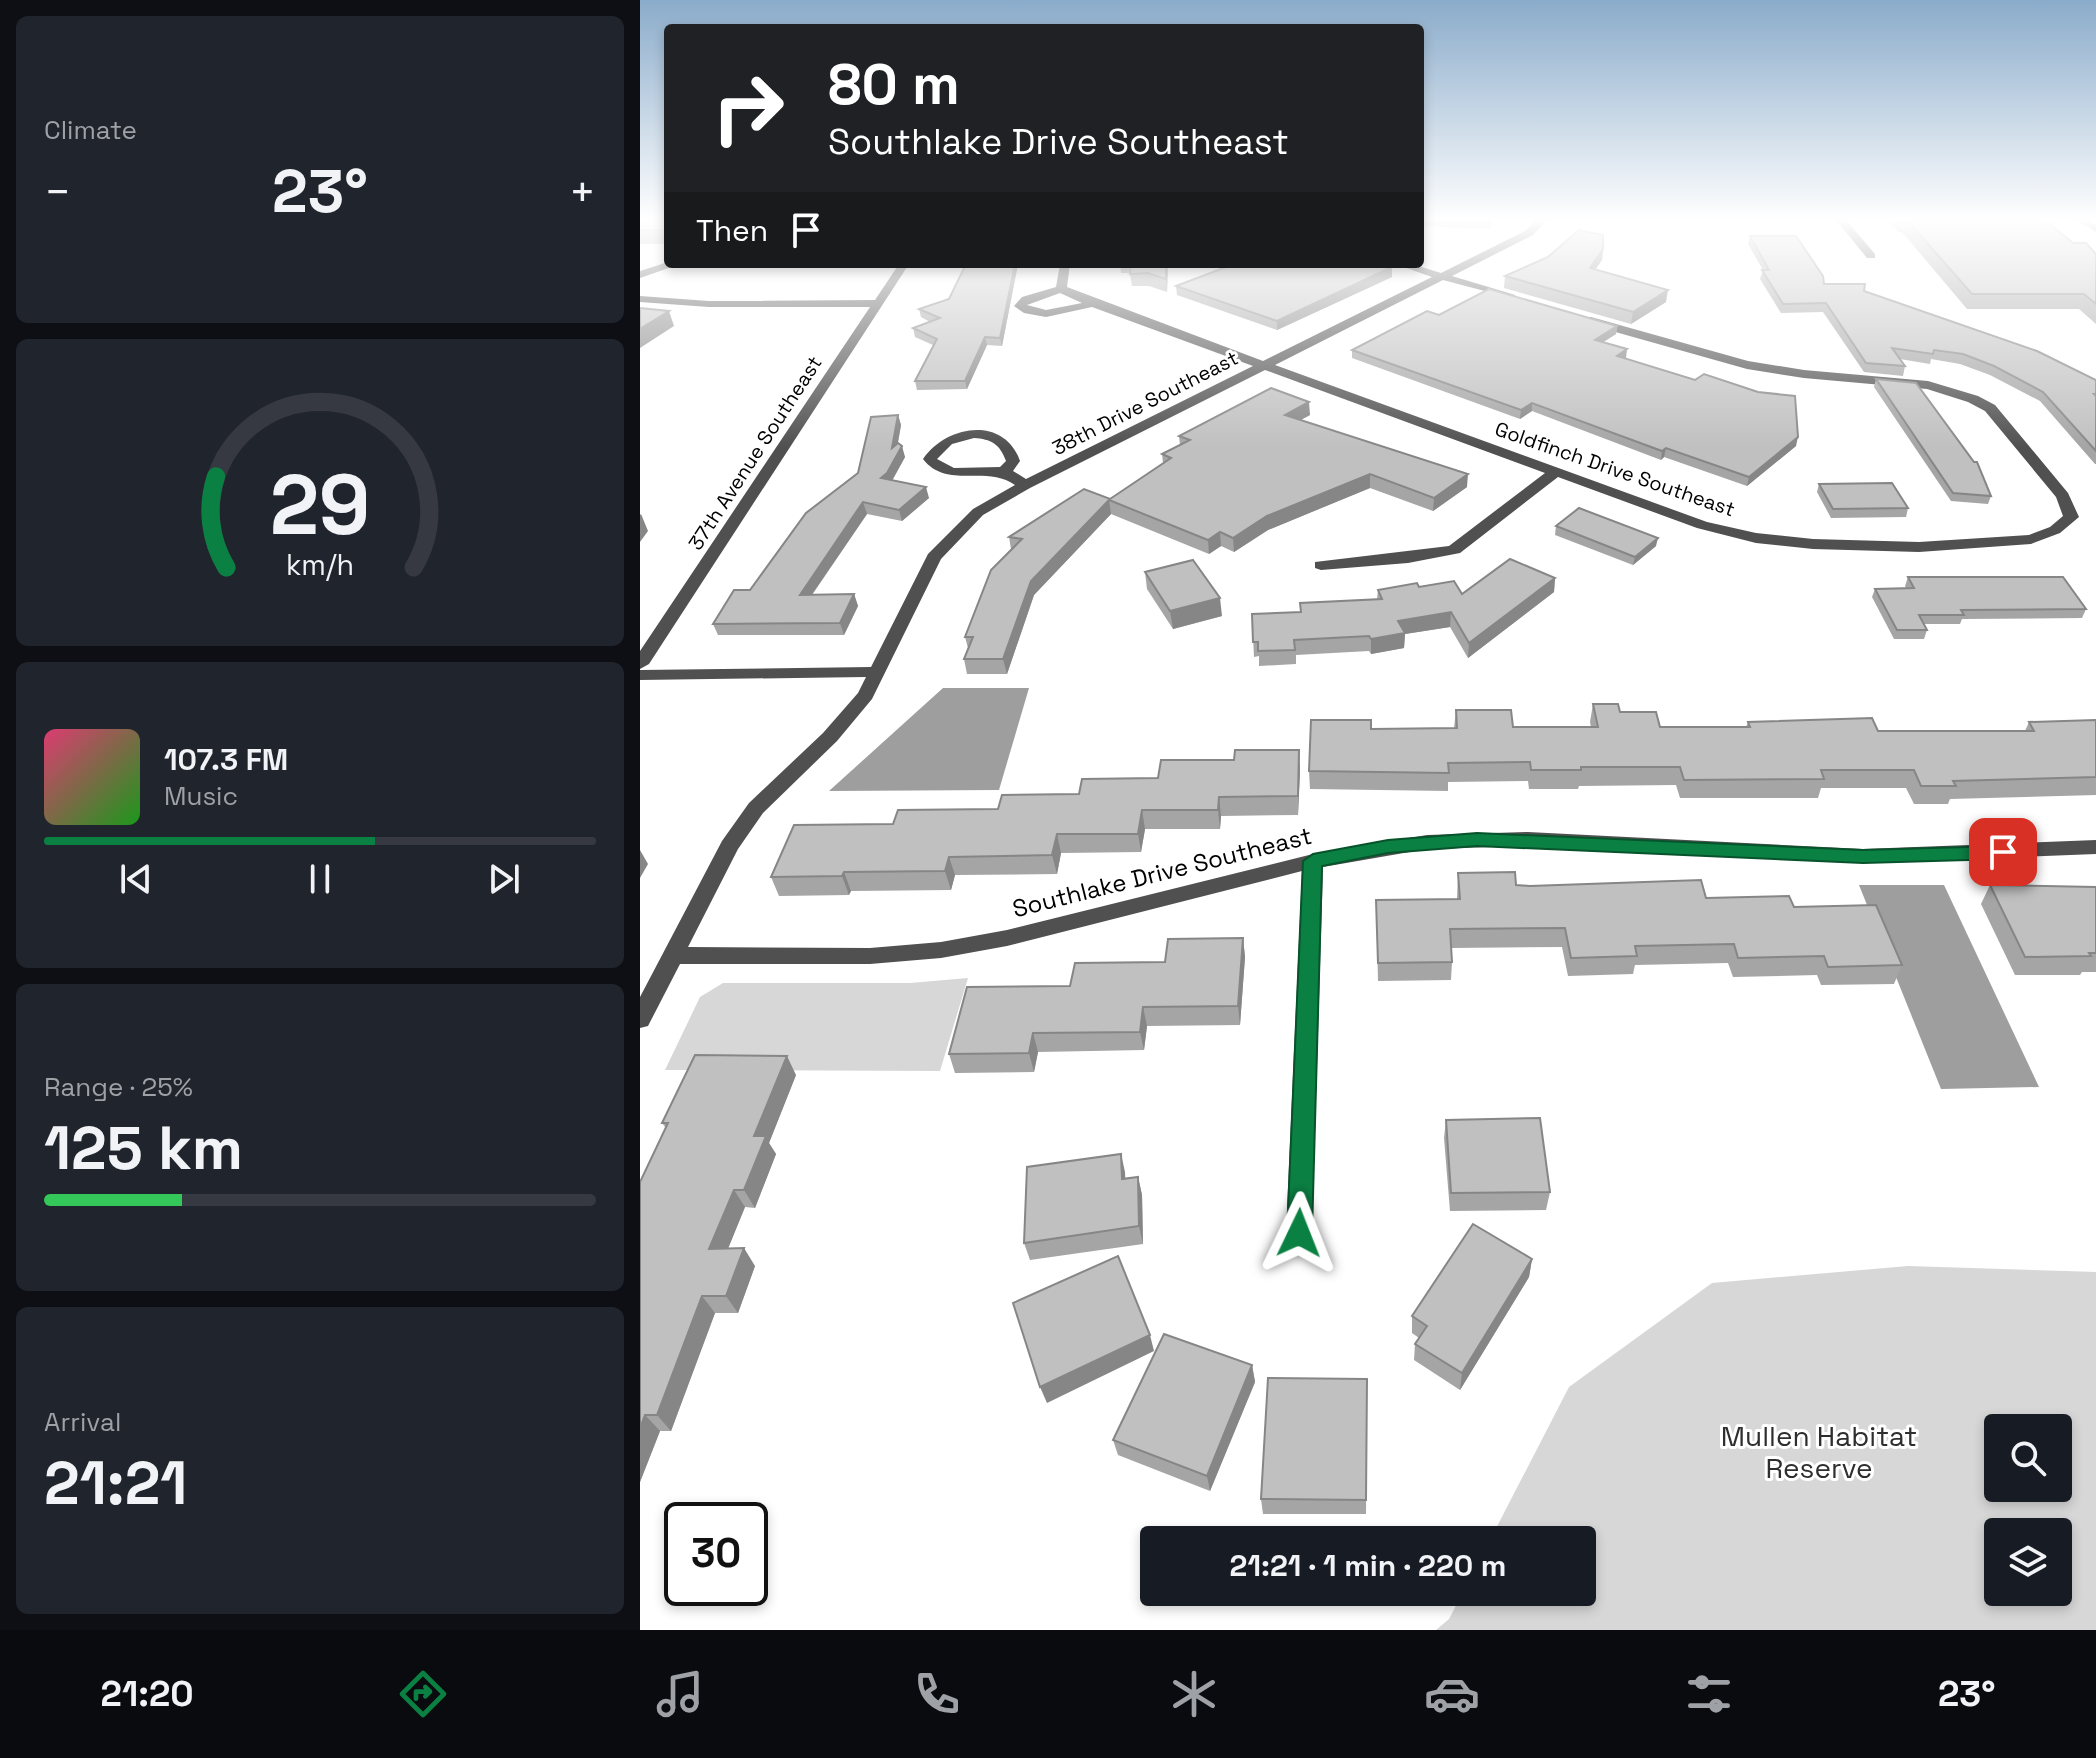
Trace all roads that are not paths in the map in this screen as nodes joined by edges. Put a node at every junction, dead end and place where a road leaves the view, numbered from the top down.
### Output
1 (883, 296) edge
2 (1036, 296) edge
3 (1077, 296) edge
4 (1404, 296) edge
5 (1508, 296) edge
6 (640, 299) edge
7 (1518, 299) edge
8 (878, 303) junction
9 (1092, 303) junction
10 (1579, 317) edge
11 (1265, 365) junction
12 (1557, 471) junction
13 (1004, 472) junction
14 (1025, 485) junction
15 (1321, 565) dead end
16 (640, 664) edge
17 (879, 672) junction
18 (640, 675) edge
19 (2096, 847) edge
20 (1313, 861) junction
21 (673, 955) junction
22 (640, 1019) edge
23 (1299, 1233) dead end

1 - 8 street, 37th Avenue Southeast
2 - 9 street
3 - 9 street, Goldfinch Drive Southeast
4 - 11 street, 38th Drive Southeast
5 - 7 street
6 - 8 street
8 - 16 street, 37th Avenue Southeast
9 - 11 street, Goldfinch Drive Southeast
10 - 12 street, Goldfinch Drive Southeast
11 - 12 street, Goldfinch Drive Southeast
11 - 14 street, 38th Drive Southeast
12 - 15 street
13 - 13 street
13 - 14 street
14 - 17 street, 38th Drive Southeast
17 - 18 street
17 - 21 street, 38th Drive Southeast
19 - 20 street, Southlake Drive Southeast
20 - 21 street, Southlake Drive Southeast
20 - 23 street
21 - 22 street, 38th Drive Southeast

